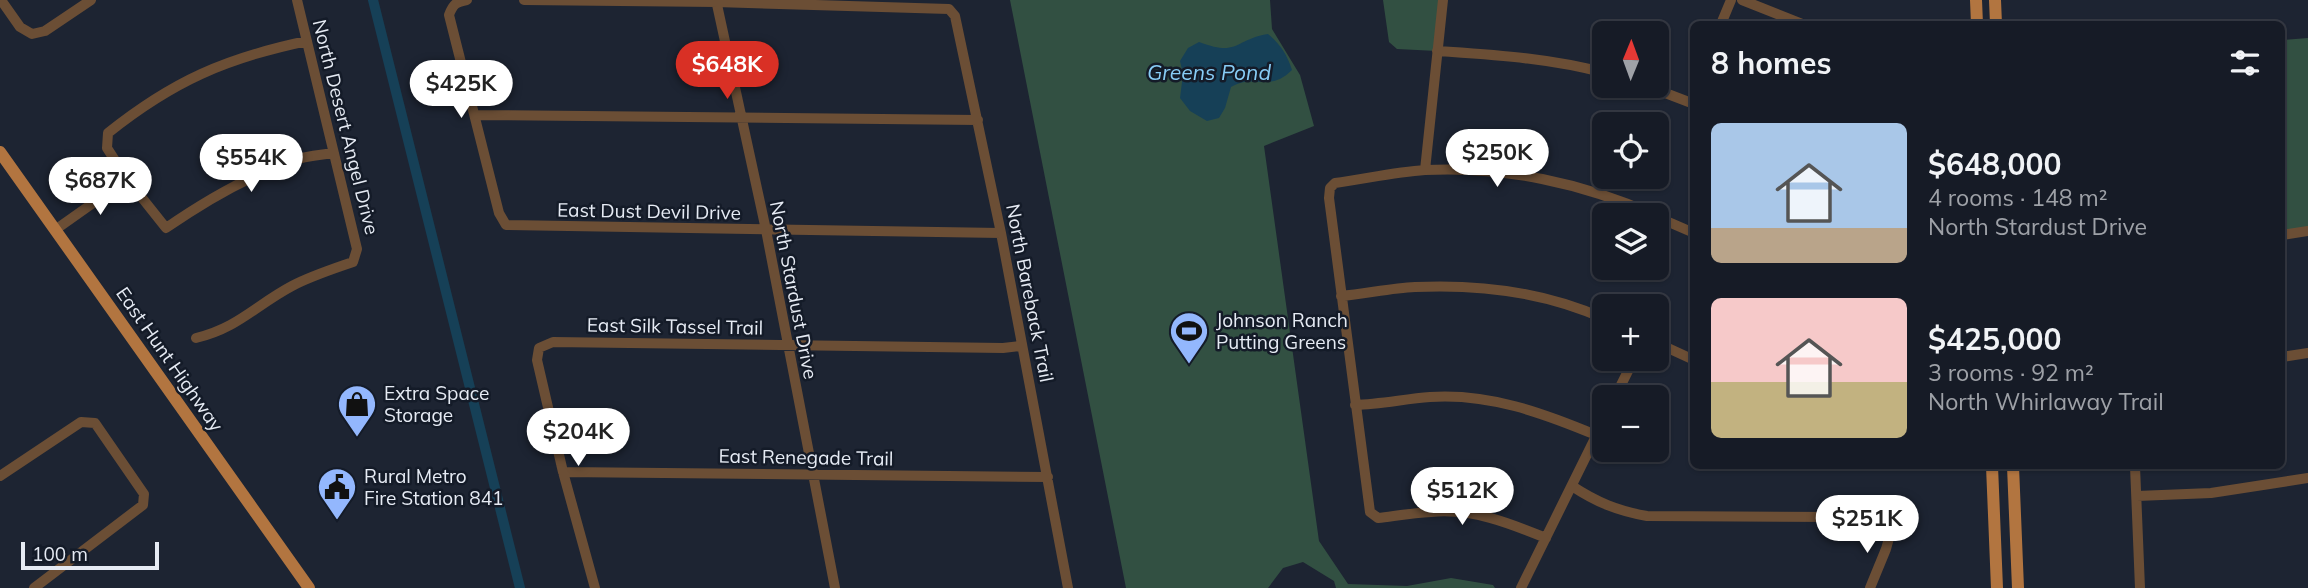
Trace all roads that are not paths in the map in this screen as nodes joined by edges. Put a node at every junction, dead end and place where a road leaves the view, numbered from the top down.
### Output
1 (1, 0) edge
2 (90, 0) edge
3 (297, 0) edge
4 (467, 0) edge
5 (524, 0) edge
6 (1443, 0) edge
7 (1731, 0) edge
8 (1742, 0) edge
9 (1976, 0) edge
10 (1995, 0) edge
11 (716, 1) edge
12 (1722, 21) edge
13 (1794, 21) edge
14 (1977, 21) edge
15 (1996, 21) edge
16 (307, 41) junction
17 (1437, 51) junction
18 (1592, 70) edge
19 (1670, 92) edge
20 (1690, 98) edge
21 (475, 115) junction
22 (740, 117) junction
23 (978, 120) junction
24 (0, 152) edge
25 (334, 153) junction
26 (1425, 170) junction
27 (127, 179) junction
28 (1627, 203) edge
29 (1669, 222) edge
30 (55, 230) junction
31 (766, 230) junction
32 (1690, 231) edge
33 (2308, 231) edge
34 (1002, 233) junction
35 (2285, 235) edge
36 (1340, 296) junction
37 (1592, 313) edge
38 (196, 338) dead end
39 (788, 345) junction
40 (1021, 346) junction
41 (1669, 349) edge
42 (2308, 353) edge
43 (2285, 357) edge
44 (1690, 358) edge
45 (1355, 405) junction
46 (1592, 434) edge
47 (1592, 444) edge
48 (1993, 469) edge
49 (2013, 469) edge
50 (2136, 469) edge
51 (563, 472) junction
52 (812, 475) junction
53 (0, 476) edge
54 (1048, 477) junction
55 (2308, 478) edge
56 (1572, 486) junction
57 (2137, 496) junction
58 (1546, 538) junction
59 (34, 588) edge
60 (309, 588) edge
61 (595, 588) edge
62 (835, 588) edge
63 (1068, 588) edge
64 (1521, 588) edge
65 (1870, 588) edge
66 (1997, 588) edge
67 (2018, 588) edge
68 (2140, 588) edge

1 - 2 street
3 - 16 street, North Desert Angel Drive
4 - 21 street
5 - 11 street
6 - 17 street
7 - 12 street
8 - 13 street
9 - 14 main road
10 - 15 main road
11 - 22 street, North Stardust Drive
11 - 23 street, North Bareback Trail
16 - 25 street, North Desert Angel Drive
16 - 27 street
17 - 18 street
17 - 26 street
19 - 20 street
21 - 22 street
21 - 31 street, East Dust Devil Drive
22 - 23 street
22 - 31 street, North Stardust Drive
23 - 34 street, North Bareback Trail
24 - 30 main road, East Hunt Highway
25 - 27 street
25 - 38 street, North Desert Angel Drive
26 - 28 street
26 - 36 street
27 - 30 street
29 - 32 street
30 - 60 main road, East Hunt Highway
31 - 34 street, East Dust Devil Drive
31 - 39 street, North Stardust Drive
33 - 35 street
34 - 40 street, North Bareback Trail
36 - 37 street
36 - 45 street
39 - 40 street, East Silk Tassel Trail
39 - 51 street, East Silk Tassel Trail
39 - 52 street, North Stardust Drive
40 - 54 street, North Bareback Trail
41 - 44 street
42 - 43 street
45 - 46 street
45 - 58 street
47 - 56 street
48 - 66 main road
49 - 67 main road
50 - 57 street
51 - 52 street, East Renegade Trail
51 - 61 street
52 - 54 street, East Renegade Trail
52 - 62 street, North Stardust Drive
53 - 59 street
54 - 63 street, North Bareback Trail
55 - 57 street
56 - 58 street
56 - 65 street
57 - 68 street
58 - 64 street

